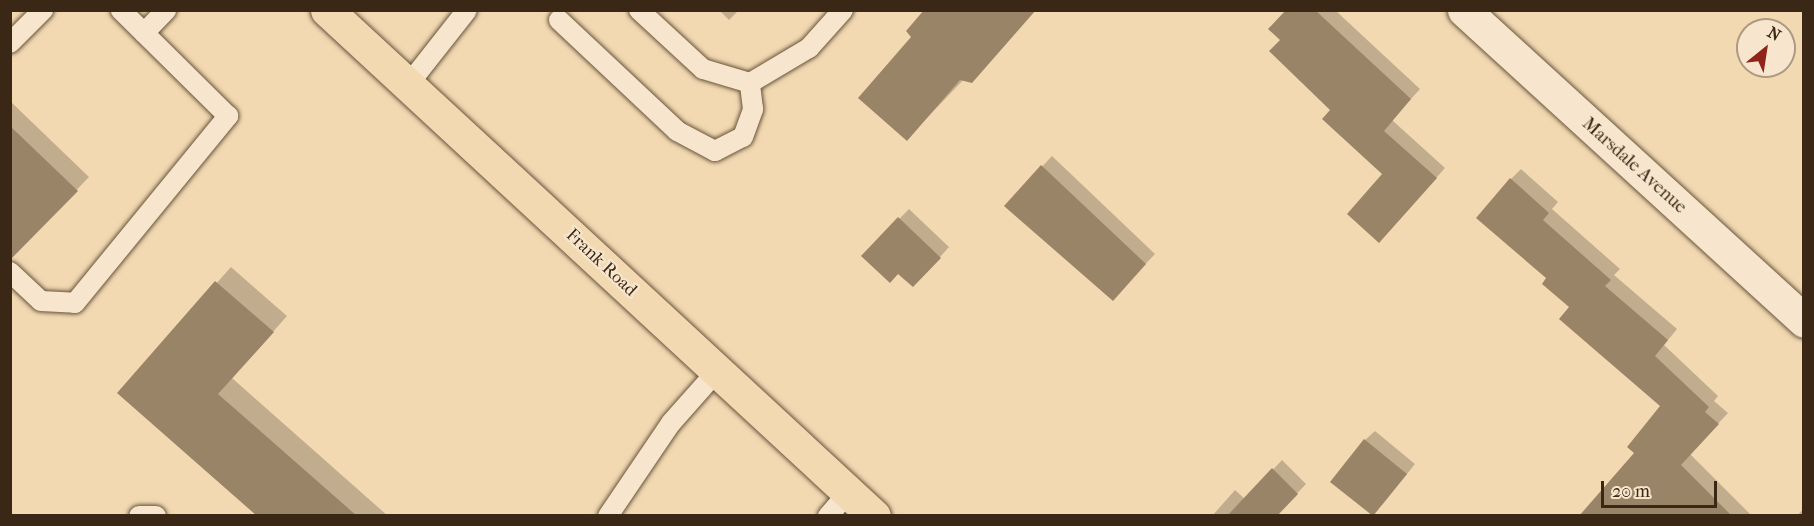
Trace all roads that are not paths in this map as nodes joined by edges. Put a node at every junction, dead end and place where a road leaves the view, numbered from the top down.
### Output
1 (44, 10) edge
2 (121, 10) edge
3 (166, 10) edge
4 (327, 10) edge
5 (467, 10) edge
6 (639, 10) edge
7 (843, 10) edge
8 (1464, 10) edge
9 (559, 20) dead end
10 (144, 33) junction
11 (10, 43) edge
12 (750, 82) junction
13 (408, 85) junction
14 (10, 272) edge
15 (1803, 321) edge
16 (717, 371) junction
17 (838, 504) edge
18 (140, 516) edge
19 (156, 516) edge
20 (608, 516) edge
21 (874, 516) edge

1 - 11 lane
2 - 10 lane
3 - 10 lane
4 - 13 main road, Frank Road
5 - 13 lane
6 - 12 lane
7 - 12 lane
8 - 15 street, Marsdale Avenue
9 - 12 lane
10 - 14 lane
13 - 16 main road, Frank Road
16 - 17 main road, Frank Road
16 - 20 lane
17 - 21 main road, Frank Road
18 - 19 lane

